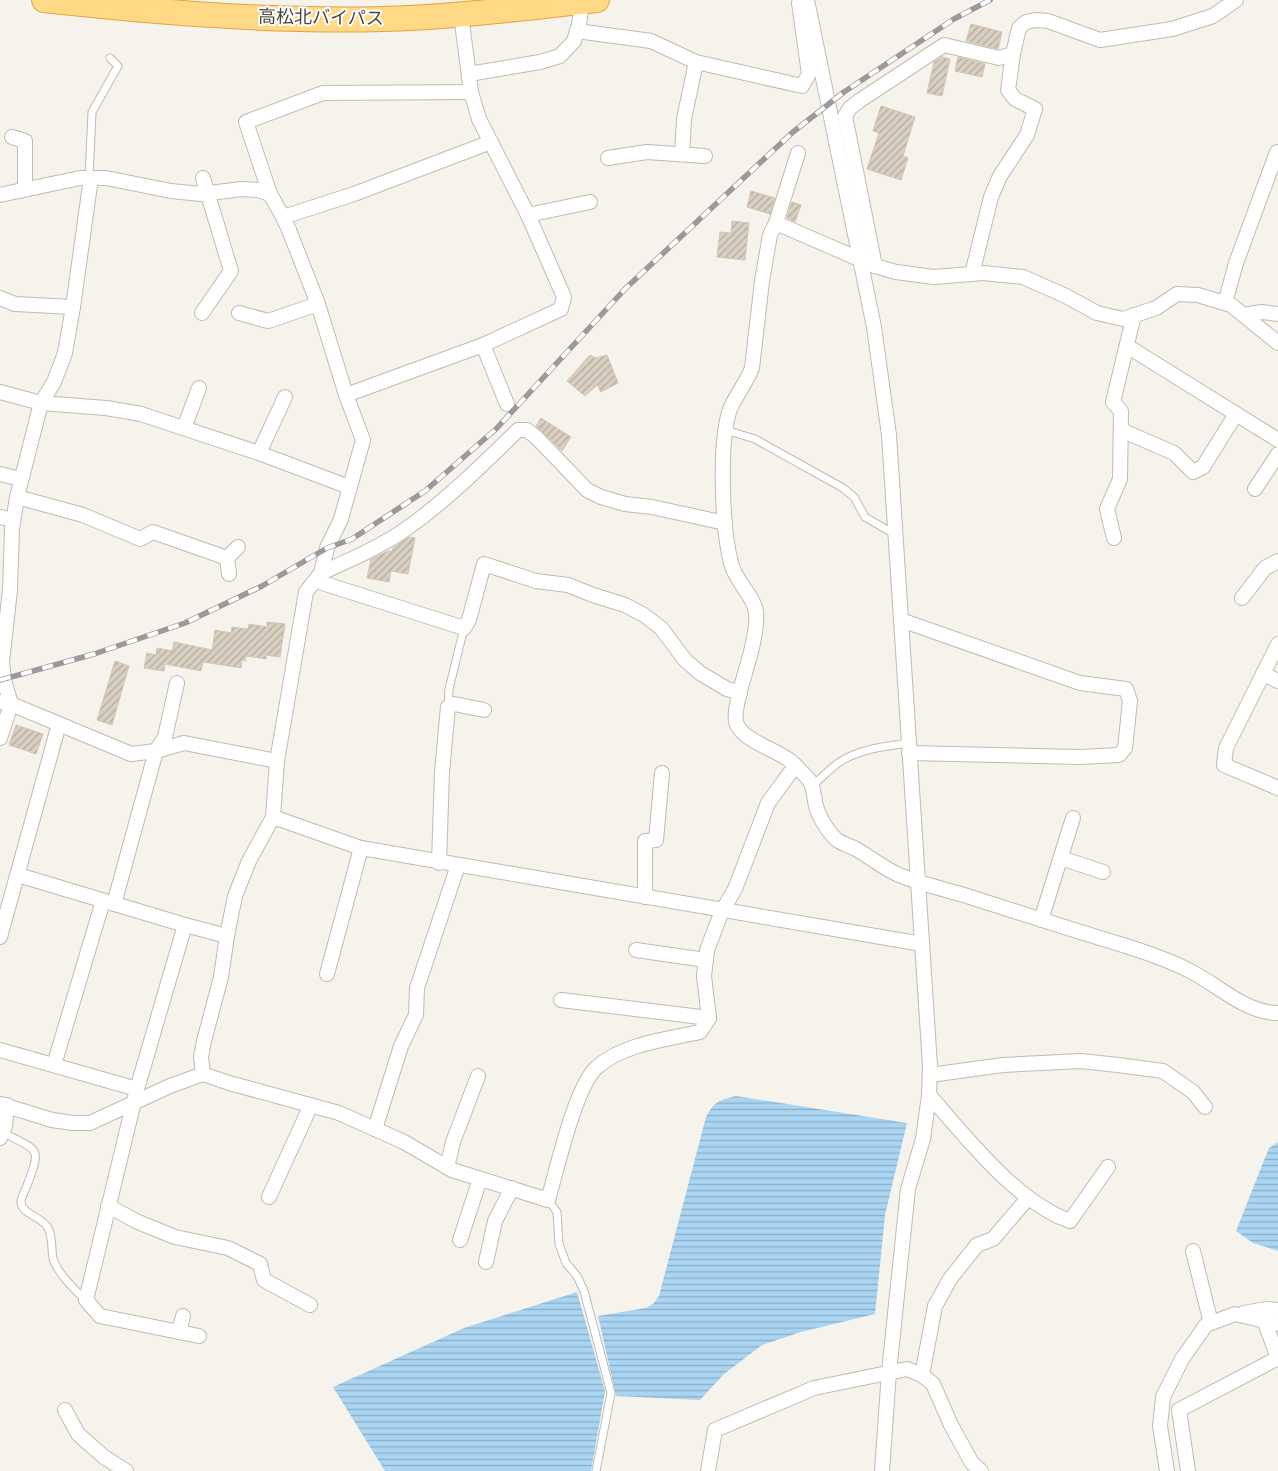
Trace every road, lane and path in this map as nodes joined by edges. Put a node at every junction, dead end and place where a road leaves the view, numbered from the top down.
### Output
1 (44, 0) edge
2 (799, 0) edge
3 (807, 0) edge
4 (1236, 0) edge
5 (590, 1) edge
6 (461, 14) junction
7 (577, 31) junction
8 (1013, 54) junction
9 (110, 58) dead end
10 (696, 62) junction
11 (469, 74) junction
12 (471, 92) junction
13 (12, 136) dead end
14 (491, 142) junction
15 (1277, 152) edge
16 (798, 153) dead end
17 (682, 154) junction
18 (705, 156) dead end
19 (608, 158) dead end
20 (90, 178) junction
21 (203, 178) dead end
22 (25, 190) junction
23 (209, 193) junction
24 (270, 194) junction
25 (0, 195) edge
26 (590, 202) dead end
27 (528, 215) junction
28 (282, 217) junction
29 (776, 223) junction
30 (860, 259) junction
31 (875, 266) junction
32 (972, 274) junction
33 (0, 298) edge
34 (1225, 303) junction
35 (318, 304) junction
36 (73, 308) junction
37 (202, 313) dead end
38 (239, 313) dead end
39 (1278, 314) edge
40 (1134, 315) junction
41 (1244, 315) junction
42 (1278, 343) edge
43 (483, 345) junction
44 (1127, 346) junction
45 (199, 388) dead end
46 (0, 392) edge
47 (346, 395) junction
48 (285, 396) dead end
49 (41, 403) junction
50 (507, 404) dead end
51 (1236, 414) junction
52 (184, 428) junction
53 (726, 430) junction
54 (1120, 430) junction
55 (1278, 440) edge
56 (259, 453) junction
57 (1278, 454) edge
58 (0, 474) edge
59 (21, 479) junction
60 (349, 487) junction
61 (1255, 489) dead end
62 (17, 497) junction
63 (7, 519) edge
64 (725, 522) junction
65 (896, 535) junction
66 (1114, 538) dead end
67 (238, 547) dead end
68 (227, 558) junction
69 (1278, 561) edge
70 (229, 574) dead end
71 (319, 577) junction
72 (1242, 598) dead end
73 (901, 620) junction
74 (464, 628) junction
75 (1278, 644) edge
76 (1, 662) edge
77 (1263, 674) junction
78 (1278, 681) edge
79 (177, 682) dead end
80 (740, 693) junction
81 (6, 703) edge
82 (448, 707) junction
83 (484, 710) dead end
84 (59, 724) junction
85 (0, 738) edge
86 (909, 748) junction
87 (156, 751) junction
88 (277, 761) junction
89 (795, 766) junction
90 (662, 773) dead end
91 (812, 786) junction
92 (1278, 788) edge
93 (273, 817) junction
94 (1074, 818) dead end
95 (361, 848) junction
96 (1061, 858) junction
97 (439, 863) junction
98 (458, 865) junction
99 (1103, 872) dead end
100 (18, 875) junction
101 (918, 882) junction
102 (645, 898) junction
103 (108, 902) junction
104 (722, 911) junction
105 (1041, 920) junction
106 (186, 925) junction
107 (227, 936) junction
108 (0, 937) edge
109 (922, 944) junction
110 (636, 950) dead end
111 (706, 960) junction
112 (327, 974) dead end
113 (561, 1000) dead end
114 (1278, 1013) edge
115 (709, 1018) junction
116 (0, 1050) edge
117 (54, 1065) junction
118 (203, 1074) junction
119 (478, 1076) dead end
120 (930, 1076) junction
121 (137, 1088) junction
122 (929, 1095) junction
123 (134, 1102) junction
124 (3, 1104) edge
125 (311, 1105) junction
126 (1204, 1107) dead end
127 (375, 1129) junction
128 (1, 1135) edge
129 (447, 1167) junction
130 (1108, 1167) dead end
131 (480, 1179) junction
132 (512, 1188) junction
133 (269, 1196) dead end
134 (1028, 1198) junction
135 (548, 1200) junction
136 (108, 1206) junction
137 (460, 1240) dead end
138 (1192, 1251) dead end
139 (486, 1262) dead end
140 (86, 1300) junction
141 (310, 1305) dead end
142 (1278, 1310) edge
143 (1239, 1315) junction
144 (183, 1316) dead end
145 (1264, 1320) junction
146 (1211, 1323) junction
147 (1278, 1324) edge
148 (179, 1332) junction
149 (199, 1336) dead end
150 (1278, 1358) edge
151 (889, 1372) junction
152 (922, 1375) junction
153 (65, 1410) dead end
154 (126, 1471) edge
155 (596, 1471) edge
156 (708, 1471) edge
157 (882, 1471) edge
158 (981, 1471) edge
159 (1167, 1471) edge
160 (1188, 1471) edge

1 - 6 highway, 高松北バイパス
2 - 10 street
3 - 30 street
4 - 8 street
5 - 6 highway, 高松北バイパス
5 - 7 street
6 - 11 street
7 - 10 street
7 - 11 street
8 - 31 street
8 - 32 street
9 - 20 lane
10 - 17 street
11 - 12 street
12 - 14 street
12 - 24 street
13 - 22 street
14 - 27 street
14 - 28 street
15 - 34 street
16 - 29 street
17 - 18 street
17 - 19 street
20 - 22 street
20 - 23 street
20 - 36 street
21 - 23 street
22 - 25 street
23 - 24 street
23 - 37 street
24 - 28 street
26 - 27 street
27 - 43 street
28 - 35 street
29 - 30 street
29 - 53 street
30 - 31 street
30 - 65 street
31 - 32 street
32 - 40 street
33 - 36 street
34 - 40 street
34 - 41 street
35 - 38 street
35 - 47 street
36 - 49 street
39 - 41 street
40 - 44 street
41 - 42 street
43 - 47 street
43 - 50 street
44 - 51 street
44 - 54 street
45 - 52 street
46 - 49 street
47 - 60 street
48 - 56 street
49 - 52 street
49 - 59 street
51 - 54 street
51 - 55 street
52 - 56 street
53 - 64 street
53 - 65 lane
54 - 66 street
56 - 60 street
57 - 61 street
58 - 59 street
59 - 62 street
60 - 71 street
62 - 63 street
62 - 68 street
63 - 76 street
64 - 71 street
64 - 80 street
65 - 73 street
67 - 68 street
68 - 70 street
69 - 72 street
71 - 74 street
71 - 88 street
73 - 86 street
73 - 86 street
74 - 80 street
74 - 82 lane
75 - 77 street
76 - 81 street
77 - 78 street
77 - 92 street
79 - 87 street
80 - 89 street
81 - 84 street
81 - 85 street
82 - 83 street
82 - 97 street
84 - 87 street
84 - 100 street
86 - 91 lane
86 - 101 street
87 - 88 street
87 - 103 street
88 - 93 street
89 - 91 street
89 - 104 street
90 - 102 street
91 - 101 street
93 - 95 street
93 - 107 street
94 - 96 street
95 - 97 street
95 - 112 street
96 - 99 street
96 - 105 street
97 - 98 street
98 - 102 street
98 - 127 street
100 - 103 street
100 - 108 street
101 - 105 street
101 - 109 street
102 - 104 street
103 - 106 street
103 - 117 street
104 - 109 street
104 - 111 street
105 - 114 street
106 - 107 street
106 - 121 street
107 - 118 street
109 - 120 street
110 - 111 street
111 - 115 street
113 - 115 street
115 - 135 street
116 - 117 street
117 - 121 street
118 - 123 street
118 - 125 street
119 - 129 street
120 - 122 street
120 - 126 street
121 - 123 street
122 - 134 street
122 - 151 street
123 - 124 street
123 - 136 street
124 - 128 street
125 - 127 street
125 - 133 street
127 - 129 street
128 - 140 lane
129 - 131 street
130 - 134 street
131 - 132 street
131 - 137 street
132 - 135 street
132 - 139 street
134 - 152 street
135 - 155 lane
136 - 140 street
136 - 141 street
138 - 146 street
140 - 148 street
142 - 143 street
143 - 145 street
143 - 146 street
144 - 148 street
145 - 147 street
145 - 150 street
146 - 159 street
148 - 149 street
150 - 160 street
151 - 152 street
151 - 156 street
151 - 157 street
152 - 158 street
153 - 154 street

